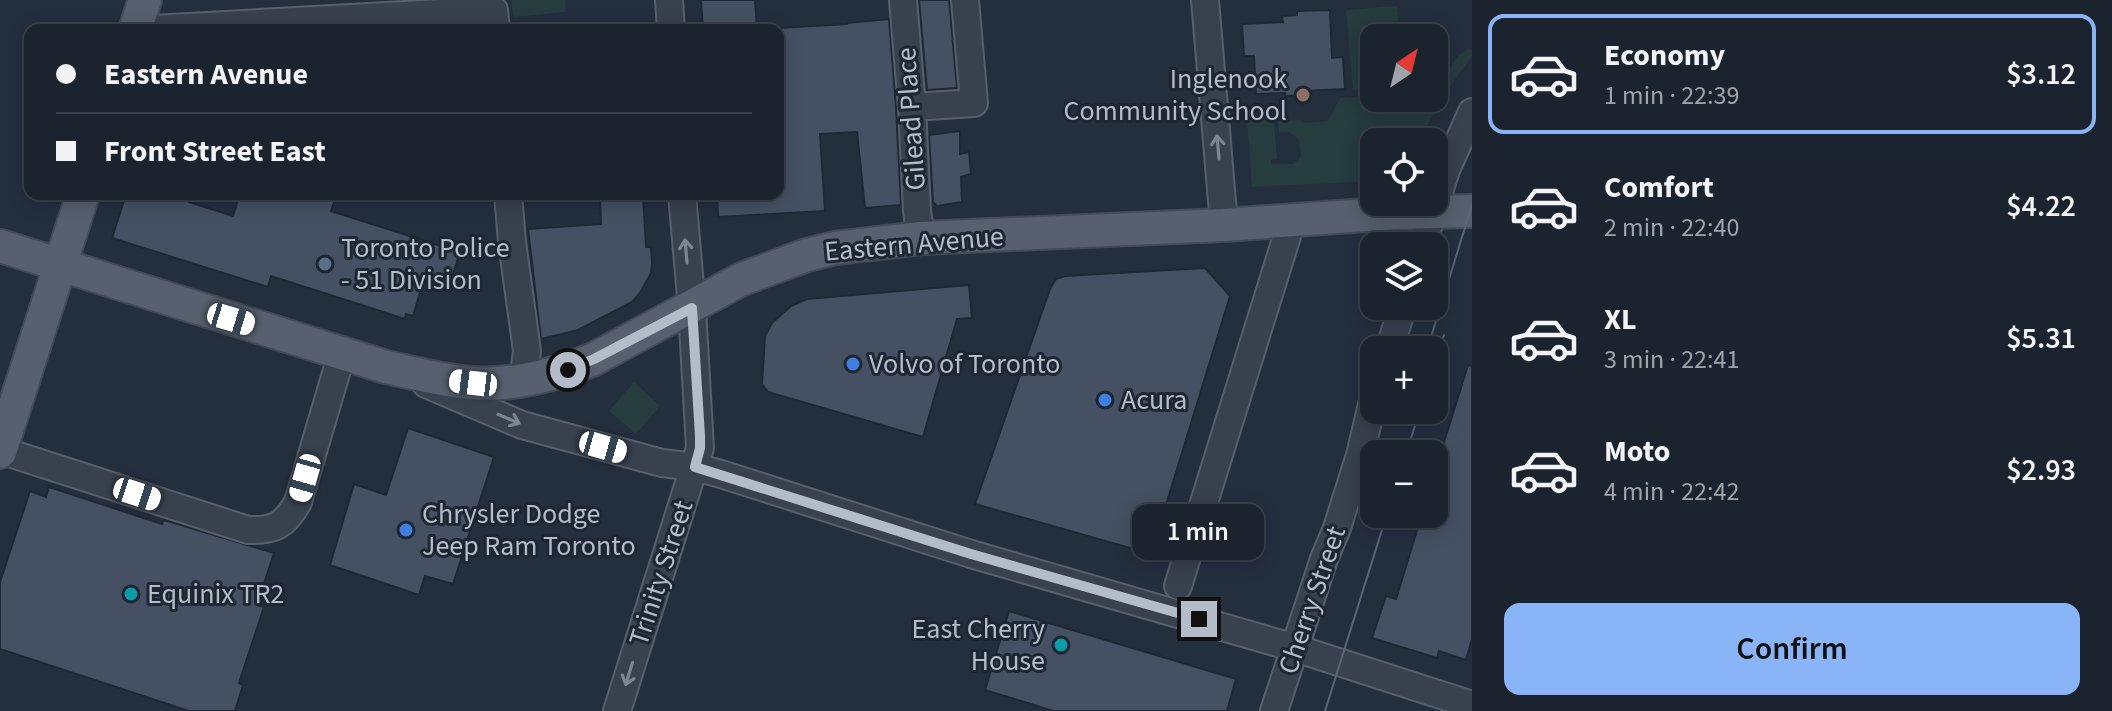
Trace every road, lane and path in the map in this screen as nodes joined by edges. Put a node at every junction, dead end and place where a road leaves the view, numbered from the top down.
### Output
1 (145, 0) edge
2 (669, 0) edge
3 (903, 0) edge
4 (965, 0) edge
5 (1205, 0) edge
6 (495, 20) edge
7 (137, 24) edge
8 (350, 24) edge
9 (671, 24) edge
10 (912, 107) junction
11 (1472, 112) edge
12 (1448, 166) edge
13 (81, 200) edge
14 (508, 200) edge
15 (683, 200) edge
16 (1472, 211) edge
17 (1448, 212) edge
18 (1360, 215) edge
19 (1292, 220) junction
20 (1224, 225) junction
21 (921, 238) junction
22 (0, 246) edge
23 (59, 266) junction
24 (692, 308) junction
25 (342, 353) junction
26 (386, 367) junction
27 (523, 381) junction
28 (1367, 424) edge
29 (0, 451) edge
30 (695, 467) junction
31 (1178, 586) dead end
32 (1295, 648) junction
33 (1472, 705) edge
34 (617, 711) edge
35 (1274, 711) edge

1 - 7 main road
2 - 9 street
3 - 10 street, Gilead Place
4 - 10 street
20 -> 5 street
6 - 8 street
10 - 21 street, Gilead Place
11 - 12 street
13 - 23 main road
14 - 27 street
24 -> 15 street, Trinity Street
16 - 17 main road, Eastern Avenue
18 - 19 main road, Eastern Avenue
19 - 20 main road, Eastern Avenue
19 - 31 street
20 - 21 main road, Eastern Avenue
21 - 24 main road, Eastern Avenue
22 - 23 main road, Eastern Avenue
23 - 25 main road, Eastern Avenue
23 - 29 main road
24 - 27 main road, Eastern Avenue
24 - 30 street, Trinity Street
25 - 26 main road, Eastern Avenue
25 - 29 street
26 - 27 main road, Eastern Avenue
26 -> 30 street
28 - 32 street, Cherry Street
30 - 32 street
30 -> 34 street, Trinity Street
32 - 33 street
32 - 35 street, Cherry Street

